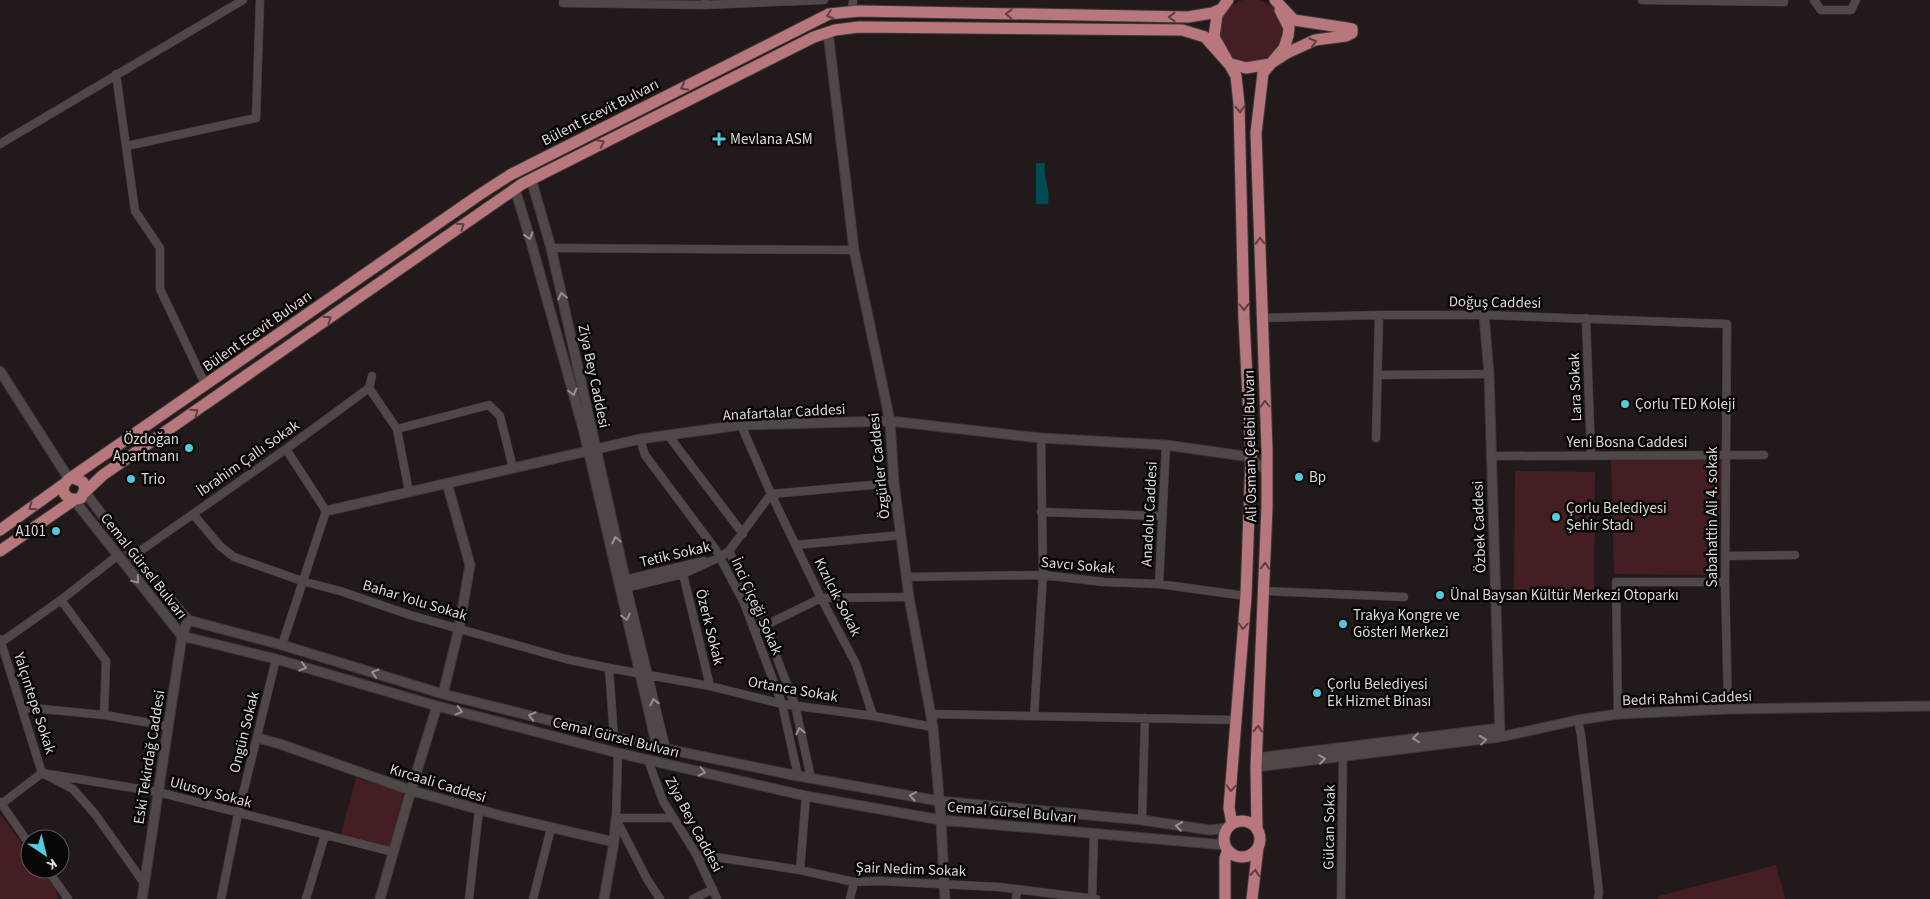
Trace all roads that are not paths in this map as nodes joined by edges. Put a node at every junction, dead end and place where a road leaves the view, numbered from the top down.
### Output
1 (243, 0) edge
2 (260, 0) edge
3 (824, 0) edge
4 (1228, 0) edge
5 (1642, 0) edge
6 (1814, 0) edge
7 (1856, 0) edge
8 (1274, 1) edge
9 (705, 2) edge
10 (1784, 2) dead end
11 (563, 3) dead end
12 (853, 6) edge
13 (1219, 10) junction
14 (828, 32) junction
15 (1228, 63) junction
16 (1270, 64) junction
17 (116, 74) junction
18 (0, 144) edge
19 (127, 146) junction
20 (532, 179) junction
21 (515, 189) junction
22 (551, 248) junction
23 (854, 250) junction
24 (1379, 315) junction
25 (1484, 315) junction
26 (1262, 318) junction
27 (1586, 318) junction
28 (1727, 324) joint
29 (0, 371) edge
30 (1489, 374) junction
31 (1378, 375) junction
32 (372, 376) dead end
33 (206, 386) junction
34 (368, 388) junction
35 (890, 421) junction
36 (741, 425) junction
37 (398, 430) junction
38 (668, 435) junction
39 (1041, 438) junction
40 (1376, 438) dead end
41 (640, 439) junction
42 (1166, 445) junction
43 (286, 450) junction
44 (592, 450) junction
45 (1591, 455) junction
46 (1726, 455) junction
47 (1764, 455) dead end
48 (1490, 456) junction
49 (1251, 457) junction
50 (513, 468) junction
51 (1267, 473) junction
52 (69, 480) junction
53 (447, 483) junction
54 (894, 483) junction
55 (85, 492) junction
56 (409, 492) junction
57 (771, 494) junction
58 (74, 500) junction
59 (326, 511) junction
60 (1041, 512) junction
61 (194, 514) junction
62 (1162, 516) junction
63 (0, 530) edge
64 (742, 534) junction
65 (901, 535) junction
66 (796, 545) junction
67 (729, 550) junction
68 (0, 551) edge
69 (1795, 555) dead end
70 (117, 556) junction
71 (133, 556) junction
72 (1725, 556) junction
73 (720, 557) junction
74 (683, 574) junction
75 (1043, 575) junction
76 (906, 578) junction
77 (302, 581) junction
78 (1725, 582) junction
79 (1159, 584) junction
80 (622, 585) junction
81 (1264, 591) junction
82 (1246, 596) junction
83 (909, 597) junction
84 (1404, 597) dead end
85 (821, 598) junction
86 (61, 600) junction
87 (188, 620) junction
88 (765, 627) junction
89 (459, 628) junction
90 (756, 630) junction
91 (182, 636) junction
92 (0, 641) edge
93 (282, 645) junction
94 (276, 660) junction
95 (609, 668) junction
96 (643, 675) junction
97 (710, 686) junction
98 (443, 694) junction
99 (782, 704) junction
100 (795, 705) junction
101 (437, 706) junction
102 (1930, 706) edge
103 (22, 708) junction
104 (1728, 709) junction
105 (931, 714) junction
106 (1618, 714) junction
107 (104, 715) junction
108 (873, 716) junction
109 (1034, 716) junction
110 (1145, 718) junction
111 (1236, 720) junction
112 (1578, 720) junction
113 (168, 726) junction
114 (933, 727) junction
115 (1500, 733) junction
116 (258, 738) junction
117 (614, 738) junction
118 (1448, 739) junction
119 (661, 748) junction
120 (618, 753) junction
121 (1344, 756) junction
122 (648, 760) junction
123 (1256, 762) junction
124 (42, 773) junction
125 (798, 776) junction
126 (810, 778) junction
127 (410, 790) junction
128 (158, 792) junction
129 (806, 796) junction
130 (939, 801) junction
131 (1, 804) edge
132 (479, 810) junction
133 (238, 814) junction
134 (616, 818) junction
135 (672, 818) junction
136 (941, 820) junction
137 (1142, 820) junction
138 (1230, 826) junction
139 (551, 828) junction
140 (1257, 830) junction
141 (20, 831) edge
142 (1094, 834) junction
143 (325, 835) junction
144 (614, 842) junction
145 (1258, 846) junction
146 (1226, 848) junction
147 (393, 852) junction
148 (696, 854) junction
149 (800, 870) junction
150 (54, 879) edge
151 (854, 882) junction
152 (144, 883) junction
153 (945, 884) junction
154 (713, 889) junction
155 (1017, 889) junction
156 (68, 899) edge
157 (142, 899) edge
158 (221, 899) edge
159 (306, 899) edge
160 (380, 899) edge
161 (469, 899) edge
162 (533, 899) edge
163 (604, 899) edge
164 (660, 899) edge
165 (693, 899) edge
166 (717, 899) edge
167 (850, 899) edge
168 (945, 899) edge
169 (1016, 899) edge
170 (1092, 899) edge
171 (1096, 899) edge
172 (1225, 899) edge
173 (1252, 899) edge
174 (1342, 899) edge
175 (1598, 899) edge

1 - 17 street
2 - 19 street
3 - 9 street
4 - 13 main road
5 - 10 street
6 - 7 street
8 - 16 main road, Ali Osman Çelebi Bulvarı
16 -> 8 main road
9 - 11 street
13 -> 12 main road, Bülent Ecevit Bulvarı
12 -> 33 main road, Bülent Ecevit Bulvarı
13 - 15 main road
14 - 15 main road
20 -> 14 main road
14 - 23 street, Özgürler Caddesi
15 - 16 main road
15 -> 49 main road, Ali Osman Çelebi Bulvarı
26 -> 16 main road, Ali Osman Çelebi Bulvarı
17 - 18 street
17 - 19 street
19 - 33 street
20 - 21 main road
20 - 22 street, Ziya Bey Caddesi
21 -> 44 street, Ziya Bey Caddesi
55 -> 21 main road
22 - 23 street
44 -> 22 street, Ziya Bey Caddesi
23 - 35 street, Özgürler Caddesi
24 - 25 street, Doğuş Caddesi
24 - 26 street, Doğuş Caddesi
24 - 31 street
25 - 27 street, Doğuş Caddesi
25 - 30 street, Özbek Caddesi
51 -> 26 main road, Ali Osman Çelebi Bulvarı
27 - 28 street, Doğuş Caddesi
27 - 45 street, Lara Sokak
28 - 46 street, Sabahattin Ali 4. sokak
29 - 52 street
30 - 31 street
30 - 48 street, Özbek Caddesi
31 - 40 street
32 - 34 street
33 - 52 main road, Bülent Ecevit Bulvarı
34 - 37 street
34 - 43 street, İbrahim Çallı Sokak
35 - 36 street, Anafartalar Caddesi
35 - 39 street, Anafartalar Caddesi
35 - 54 street, Özgürler Caddesi
36 - 38 street, Anafartalar Caddesi
36 - 57 street, Kızılcık Sokak
37 - 50 street
37 - 56 street
38 - 41 street, Anafartalar Caddesi
38 - 64 street, İnci Çiçeği Sokak
39 - 42 street, Anafartalar Caddesi
39 - 60 street
41 - 44 street, Anafartalar Caddesi
41 - 73 street, İnci Çiçeği Sokak
42 - 49 street, Anafartalar Caddesi
42 - 62 street, Anadolu Caddesi
43 - 59 street
43 - 61 street, İbrahim Çallı Sokak
44 - 50 street, Anafartalar Caddesi
44 - 80 street, Ziya Bey Caddesi
45 - 46 street, Yeni Bosna Caddesi
45 - 48 street, Yeni Bosna Caddesi
46 - 47 street, Yeni Bosna Caddesi
46 - 72 street, Sabahattin Ali 4. sokak
48 - 115 street, Özbek Caddesi
49 - 51 street
49 - 82 main road, Ali Osman Çelebi Bulvarı
50 - 53 street, Anafartalar Caddesi
81 -> 51 main road, Ali Osman Çelebi Bulvarı
52 - 55 main road
52 - 58 main road
52 -> 63 main road, Bülent Ecevit Bulvarı
53 - 56 street, Anafartalar Caddesi
53 - 89 street
54 - 57 street
54 - 65 street, Özgürler Caddesi
55 - 58 main road
55 - 71 street, Cemal Gürsel Bulvarı
56 - 59 street, Anafartalar Caddesi
57 - 64 street
57 - 66 street, Kızılcık Sokak
58 - 68 main road
58 - 70 street, Cemal Gürsel Bulvarı
59 - 77 street
60 - 62 street
60 - 75 street
61 - 71 street, İbrahim Çallı Sokak
61 - 77 street, Bahar Yolu Sokak
62 - 79 street, Anadolu Caddesi
64 - 67 street
65 - 66 street
65 - 76 street, Özgürler Caddesi
66 - 85 street, Kızılcık Sokak
67 - 73 street
67 - 88 street, İnci Çiçeği Sokak
69 - 72 street
70 - 86 street
70 -> 91 street, Cemal Gürsel Bulvarı
71 - 87 street, Cemal Gürsel Bulvarı
72 - 78 street, Sabahattin Ali 4. sokak
73 - 74 street, Tetik Sokak
73 - 80 street, Tetik Sokak
73 - 90 street, İnci Çiçeği Sokak
74 - 80 street, Tetik Sokak
74 - 97 street, Özerk Sokak
75 - 76 street, Savcı Sokak
75 - 79 street, Savcı Sokak
75 - 109 street
76 - 83 street, Özgürler Caddesi
77 - 89 street, Bahar Yolu Sokak
77 - 93 street
78 - 104 street, Sabahattin Ali 4. sokak
78 - 106 street
79 - 82 street, Savcı Sokak
80 - 96 street, Ziya Bey Caddesi
81 - 84 street
123 -> 81 main road, Ali Osman Çelebi Bulvarı
82 -> 111 main road, Ali Osman Çelebi Bulvarı
83 - 85 street
83 - 105 street, Özgürler Caddesi
85 - 88 street
85 - 108 street, Kızılcık Sokak
86 - 92 street
86 - 107 street
87 - 91 street, Eski Tekirdağ Caddesi
87 - 93 street, Cemal Gürsel Bulvarı
88 - 90 street
88 - 100 street, İnci Çiçeği Sokak
89 - 95 street, Bahar Yolu Sokak
89 - 98 street
90 - 99 street, İnci Çiçeği Sokak
91 - 94 street, Cemal Gürsel Bulvarı
91 - 113 street, Eski Tekirdağ Caddesi
92 - 103 street, Yalçıntepe Sokak
98 -> 93 street, Cemal Gürsel Bulvarı
94 -> 101 street, Cemal Gürsel Bulvarı
94 - 116 street, Ongün Sokak
95 - 96 street, Bahar Yolu Sokak
95 - 117 street
96 - 97 street, Ortanca Sokak
96 - 119 street, Ziya Bey Caddesi
97 - 99 street, Ortanca Sokak
117 -> 98 street, Cemal Gürsel Bulvarı
99 - 100 street, Ortanca Sokak
99 - 125 street, İnci Çiçeği Sokak
100 - 108 street, Ortanca Sokak
126 -> 100 street, İnci Çiçeği Sokak
101 -> 120 street, Cemal Gürsel Bulvarı
101 - 127 street
102 - 104 street, Bedri Rahmi Caddesi
103 - 107 street
103 - 124 street, Yalçıntepe Sokak
104 - 106 street, Bedri Rahmi Caddesi
105 - 109 street
105 - 114 street, Özgürler Caddesi
106 - 112 street, Bedri Rahmi Caddesi
107 - 113 street
108 - 114 street, Ortanca Sokak
109 - 110 street
110 - 111 street
110 - 137 street
111 -> 138 main road, Ali Osman Çelebi Bulvarı
112 - 115 street, Bedri Rahmi Caddesi
112 - 175 street
113 - 128 street, Eski Tekirdağ Caddesi
114 - 130 street, Özgürler Caddesi
115 - 118 street, Bedri Rahmi Caddesi
116 - 127 street, Kırcaali Caddesi
116 - 133 street, Ongün Sokak
117 - 119 street, Cemal Gürsel Bulvarı
118 - 121 street, Bedri Rahmi Caddesi
118 -> 123 street, Bedri Rahmi Caddesi
119 - 125 street, Cemal Gürsel Bulvarı
120 - 122 street, Cemal Gürsel Bulvarı
120 - 134 street
123 -> 121 street, Bedri Rahmi Caddesi
121 - 174 street, Gülcan Sokak
122 -> 129 street, Cemal Gürsel Bulvarı
122 - 135 street, Ziya Bey Caddesi
123 - 140 main road, Ali Osman Çelebi Bulvarı
124 - 128 street, Ulusoy Sokak
124 - 131 street
124 - 152 street, Yalçıntepe Sokak
125 - 126 street, Cemal Gürsel Bulvarı
130 -> 126 street, Cemal Gürsel Bulvarı
127 - 132 street, Kırcaali Caddesi
127 - 147 street
128 - 133 street, Ulusoy Sokak
128 - 152 street, Eski Tekirdağ Caddesi
129 - 136 street, Cemal Gürsel Bulvarı
129 - 149 street
130 - 136 street, Özgürler Caddesi
130 - 137 street, Cemal Gürsel Bulvarı
131 - 141 street
132 - 139 street, Kırcaali Caddesi
132 - 161 street
133 - 143 street, Ulusoy Sokak
133 - 158 street, Ongün Sokak
134 - 135 street
134 - 144 street
134 - 164 street
135 - 148 street, Ziya Bey Caddesi
136 - 142 street, Cemal Gürsel Bulvarı
136 - 153 street, Özgürler Caddesi
138 -> 137 street, Cemal Gürsel Bulvarı
138 - 140 main road
138 - 146 main road
139 - 144 street, Kırcaali Caddesi
139 - 162 street
140 - 145 main road
142 - 146 street, Cemal Gürsel Bulvarı
142 - 170 street
143 - 147 street, Ulusoy Sokak
143 - 159 street
144 - 163 street
145 - 146 main road
173 -> 145 main road
146 - 172 main road
147 - 160 street
148 - 149 street, Şair Nedim Sokak
148 - 154 street, Ziya Bey Caddesi
149 - 151 street, Şair Nedim Sokak
150 - 156 street
151 - 153 street, Şair Nedim Sokak
151 - 167 street
152 - 157 street, Eski Tekirdağ Caddesi
153 - 155 street, Şair Nedim Sokak
153 - 168 street, Özgürler Caddesi
154 - 165 street
154 - 166 street, Ziya Bey Caddesi
155 - 169 street
155 - 170 street, Şair Nedim Sokak
170 - 171 street, Şair Nedim Sokak

